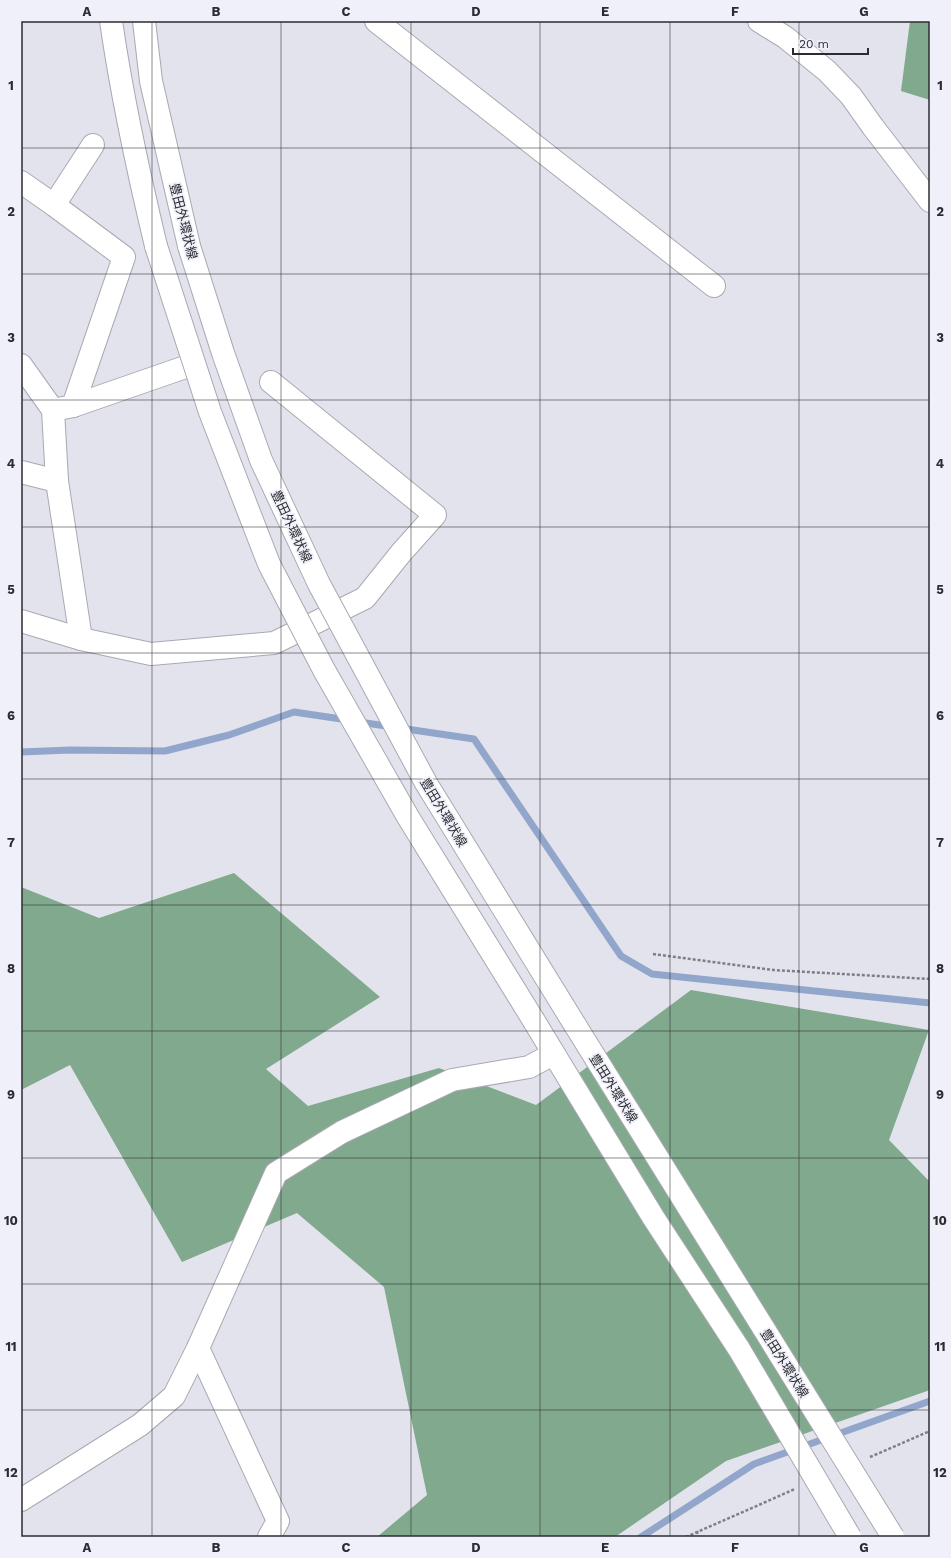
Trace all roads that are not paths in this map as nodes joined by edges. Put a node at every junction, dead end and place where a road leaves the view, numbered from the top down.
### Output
1 (111, 21) edge
2 (144, 21) edge
3 (376, 21) edge
4 (759, 21) edge
5 (93, 145) dead end
6 (21, 182) edge
7 (930, 201) edge
8 (54, 205) junction
9 (714, 286) dead end
10 (194, 364) junction
11 (21, 365) edge
12 (271, 382) dead end
13 (63, 408) junction
14 (21, 472) edge
15 (57, 481) junction
16 (21, 621) edge
17 (81, 639) junction
18 (553, 1054) junction
19 (198, 1348) junction
20 (21, 1500) edge
21 (269, 1537) edge
22 (850, 1537) edge
23 (893, 1537) edge

1 - 10 street, bridge
2 - 23 street, 豊田外環状線, bridge
3 - 9 street
4 - 7 street
5 - 8 street
6 - 8 street
8 - 13 street
10 - 13 street
10 - 18 street, bridge
11 - 13 street
12 - 17 street
13 - 15 street
14 - 15 street
15 - 17 street
16 - 17 street
18 - 19 street
18 - 22 street, bridge
19 - 20 street
19 - 21 street

